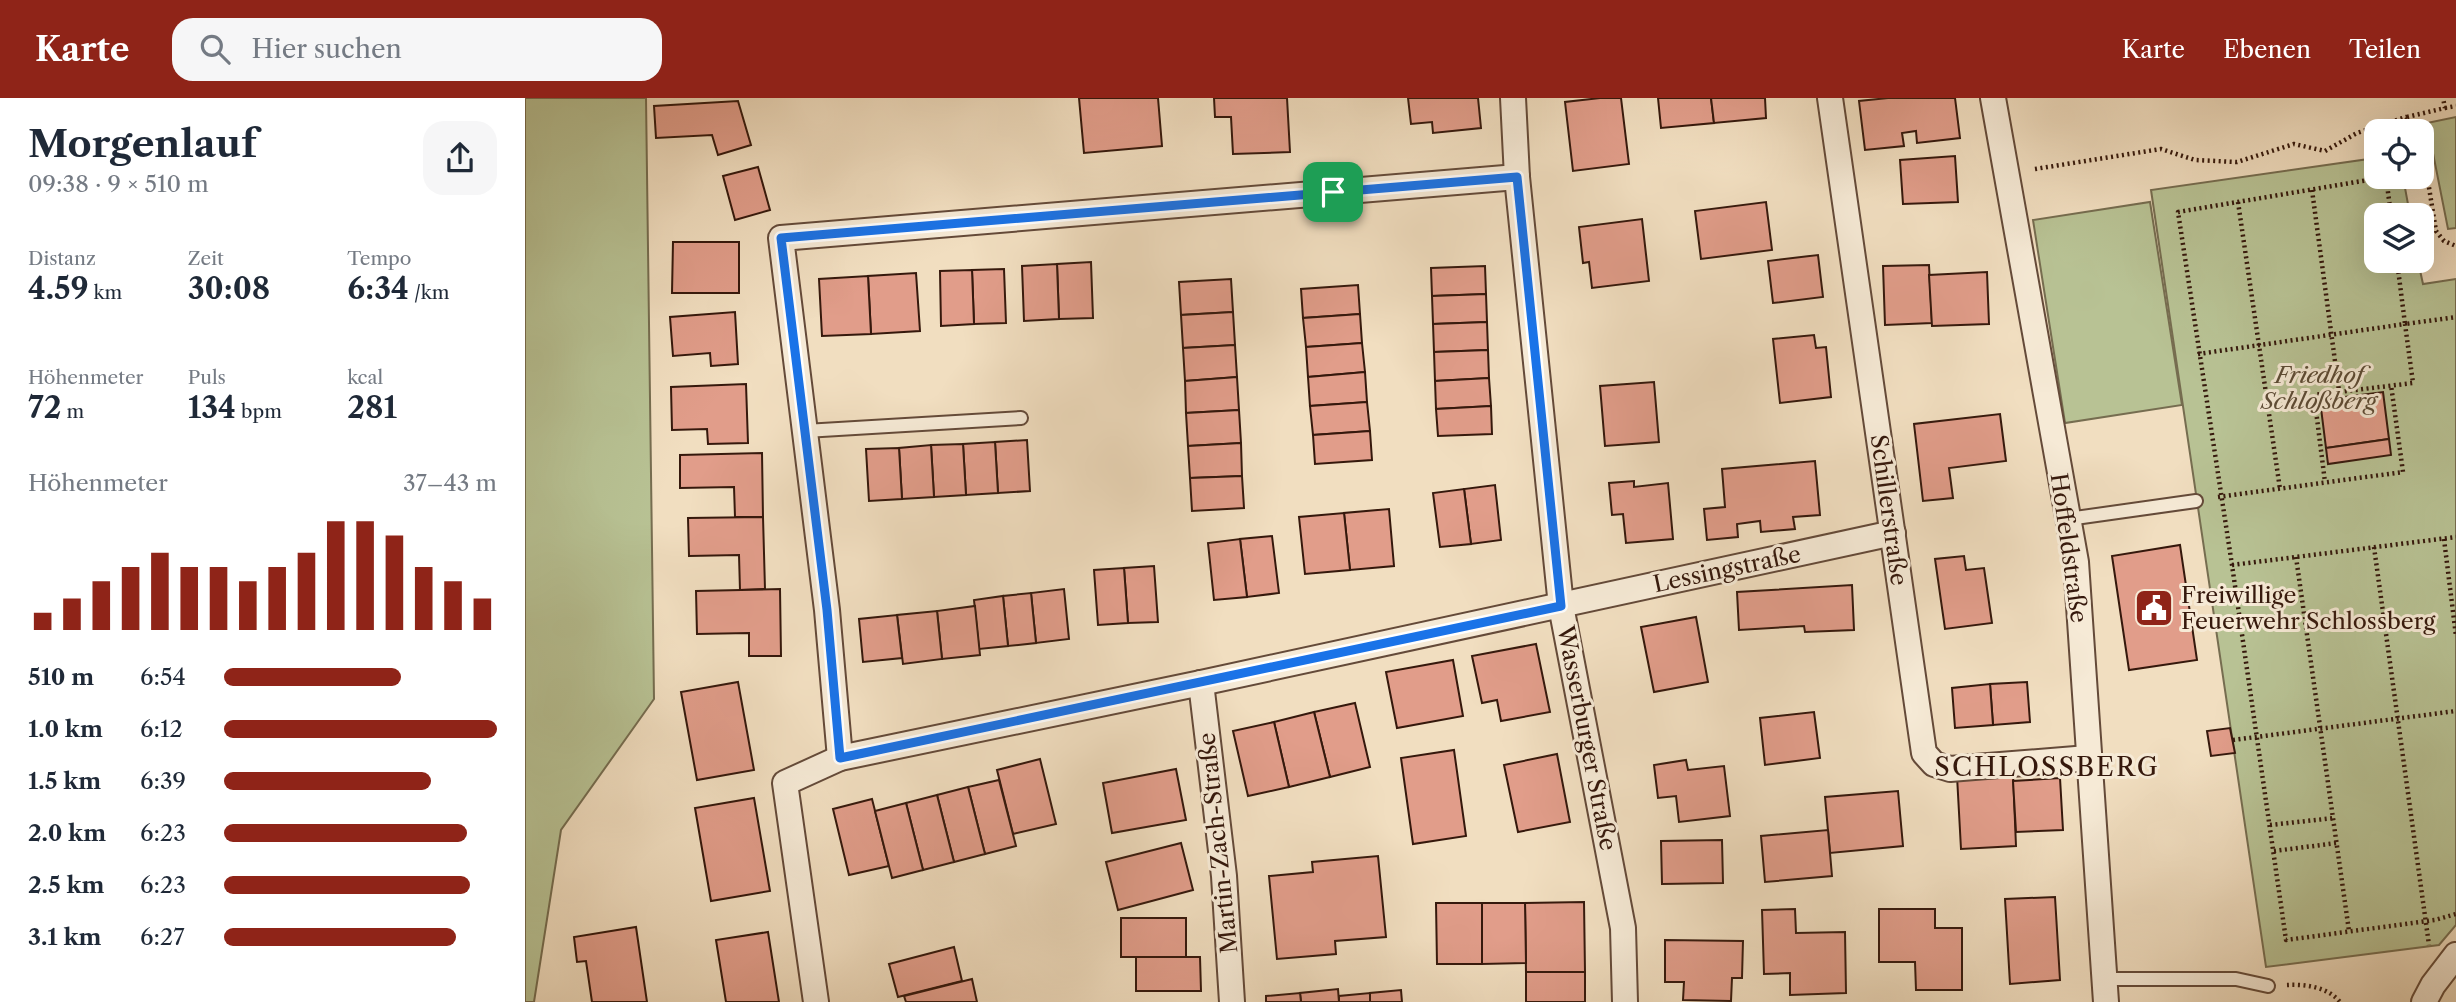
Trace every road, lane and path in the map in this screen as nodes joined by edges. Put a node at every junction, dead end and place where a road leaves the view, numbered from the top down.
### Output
1 (1513, 98) edge
2 (1829, 98) edge
3 (1993, 98) edge
4 (2443, 98) edge
5 (2456, 106) edge
6 (2445, 108) junction
7 (2406, 117) joint
8 (2007, 173) junction
9 (1517, 177) junction
10 (2429, 189) edge
11 (2312, 190) junction
12 (2238, 202) junction
13 (2389, 203) edge
14 (2456, 246) edge
15 (2399, 273) edge
16 (2456, 317) edge
17 (2405, 324) junction
18 (2332, 335) junction
19 (2259, 345) junction
20 (2198, 354) junction
21 (2391, 385) junction
22 (2340, 391) junction
23 (1021, 418) dead end
24 (805, 431) junction
25 (2325, 482) junction
26 (2280, 489) junction
27 (2221, 497) junction
28 (2196, 501) joint
29 (2068, 519) junction
30 (1893, 533) junction
31 (2456, 537) edge
32 (2444, 539) junction
33 (2374, 547) junction
34 (2296, 557) junction
35 (2232, 565) junction
36 (1561, 606) junction
37 (2456, 636) edge
38 (1201, 683) junction
39 (2456, 711) edge
40 (2397, 718) junction
41 (2320, 729) junction
42 (2257, 737) junction
43 (2233, 740) dead end
44 (840, 758) junction
45 (2088, 758) junction
46 (2334, 818) junction
47 (2270, 825) junction
48 (2337, 843) junction
49 (2274, 851) junction
50 (2456, 914) edge
51 (2425, 921) junction
52 (2349, 931) junction
53 (2456, 955) edge
54 (2268, 986) joint
55 (2105, 991) edge
56 (2428, 993) edge
57 (816, 1002) edge
58 (1232, 1002) edge
59 (1625, 1002) edge
60 (2340, 1002) edge

1 - 9 street, Wasserburger Straße
2 - 30 street, Schillerstraße
3 - 8 street, Hoffeldstraße
4 - 6 path
5 - 6 path
6 - 7 path
7 - 8 path
8 - 29 street, Hoffeldstraße
9 - 24 street
9 - 36 street, Wasserburger Straße
10 - 14 path
11 - 12 path
11 - 13 path
11 - 18 path
12 - 19 path
12 - 20 path
15 - 17 path
16 - 17 path
17 - 18 path
17 - 21 path
18 - 19 path
18 - 22 path
19 - 20 path
19 - 26 path
20 - 27 path
21 - 22 path
21 - 25 path
22 - 25 path
23 - 24 lane
24 - 44 street
25 - 26 path
26 - 27 path
27 - 28 path
27 - 35 path
28 - 29 lane
29 - 45 street, Hoffeldstraße
30 - 36 street, Lessingstraße
30 - 45 street, Schillerstraße
31 - 32 path
32 - 33 path
32 - 37 path
33 - 34 path
33 - 40 path
34 - 35 path
34 - 41 path
35 - 42 path
36 - 38 street, Lessingstraße
36 - 59 street, Wasserburger Straße
38 - 44 street, Lessingstraße
38 - 58 street, Martin-Zach-Straße
39 - 40 path
40 - 41 path
40 - 51 path
41 - 42 path
41 - 46 path
42 - 43 path
42 - 47 path
44 - 57 street, Lessingstraße
45 - 55 street, Hoffeldstraße
46 - 47 path
46 - 48 path
47 - 49 path
48 - 49 path
48 - 52 path
49 - 52 path
50 - 51 path
51 - 52 path
51 - 56 path
53 - 56 street
54 - 55 lane
54 - 60 path

